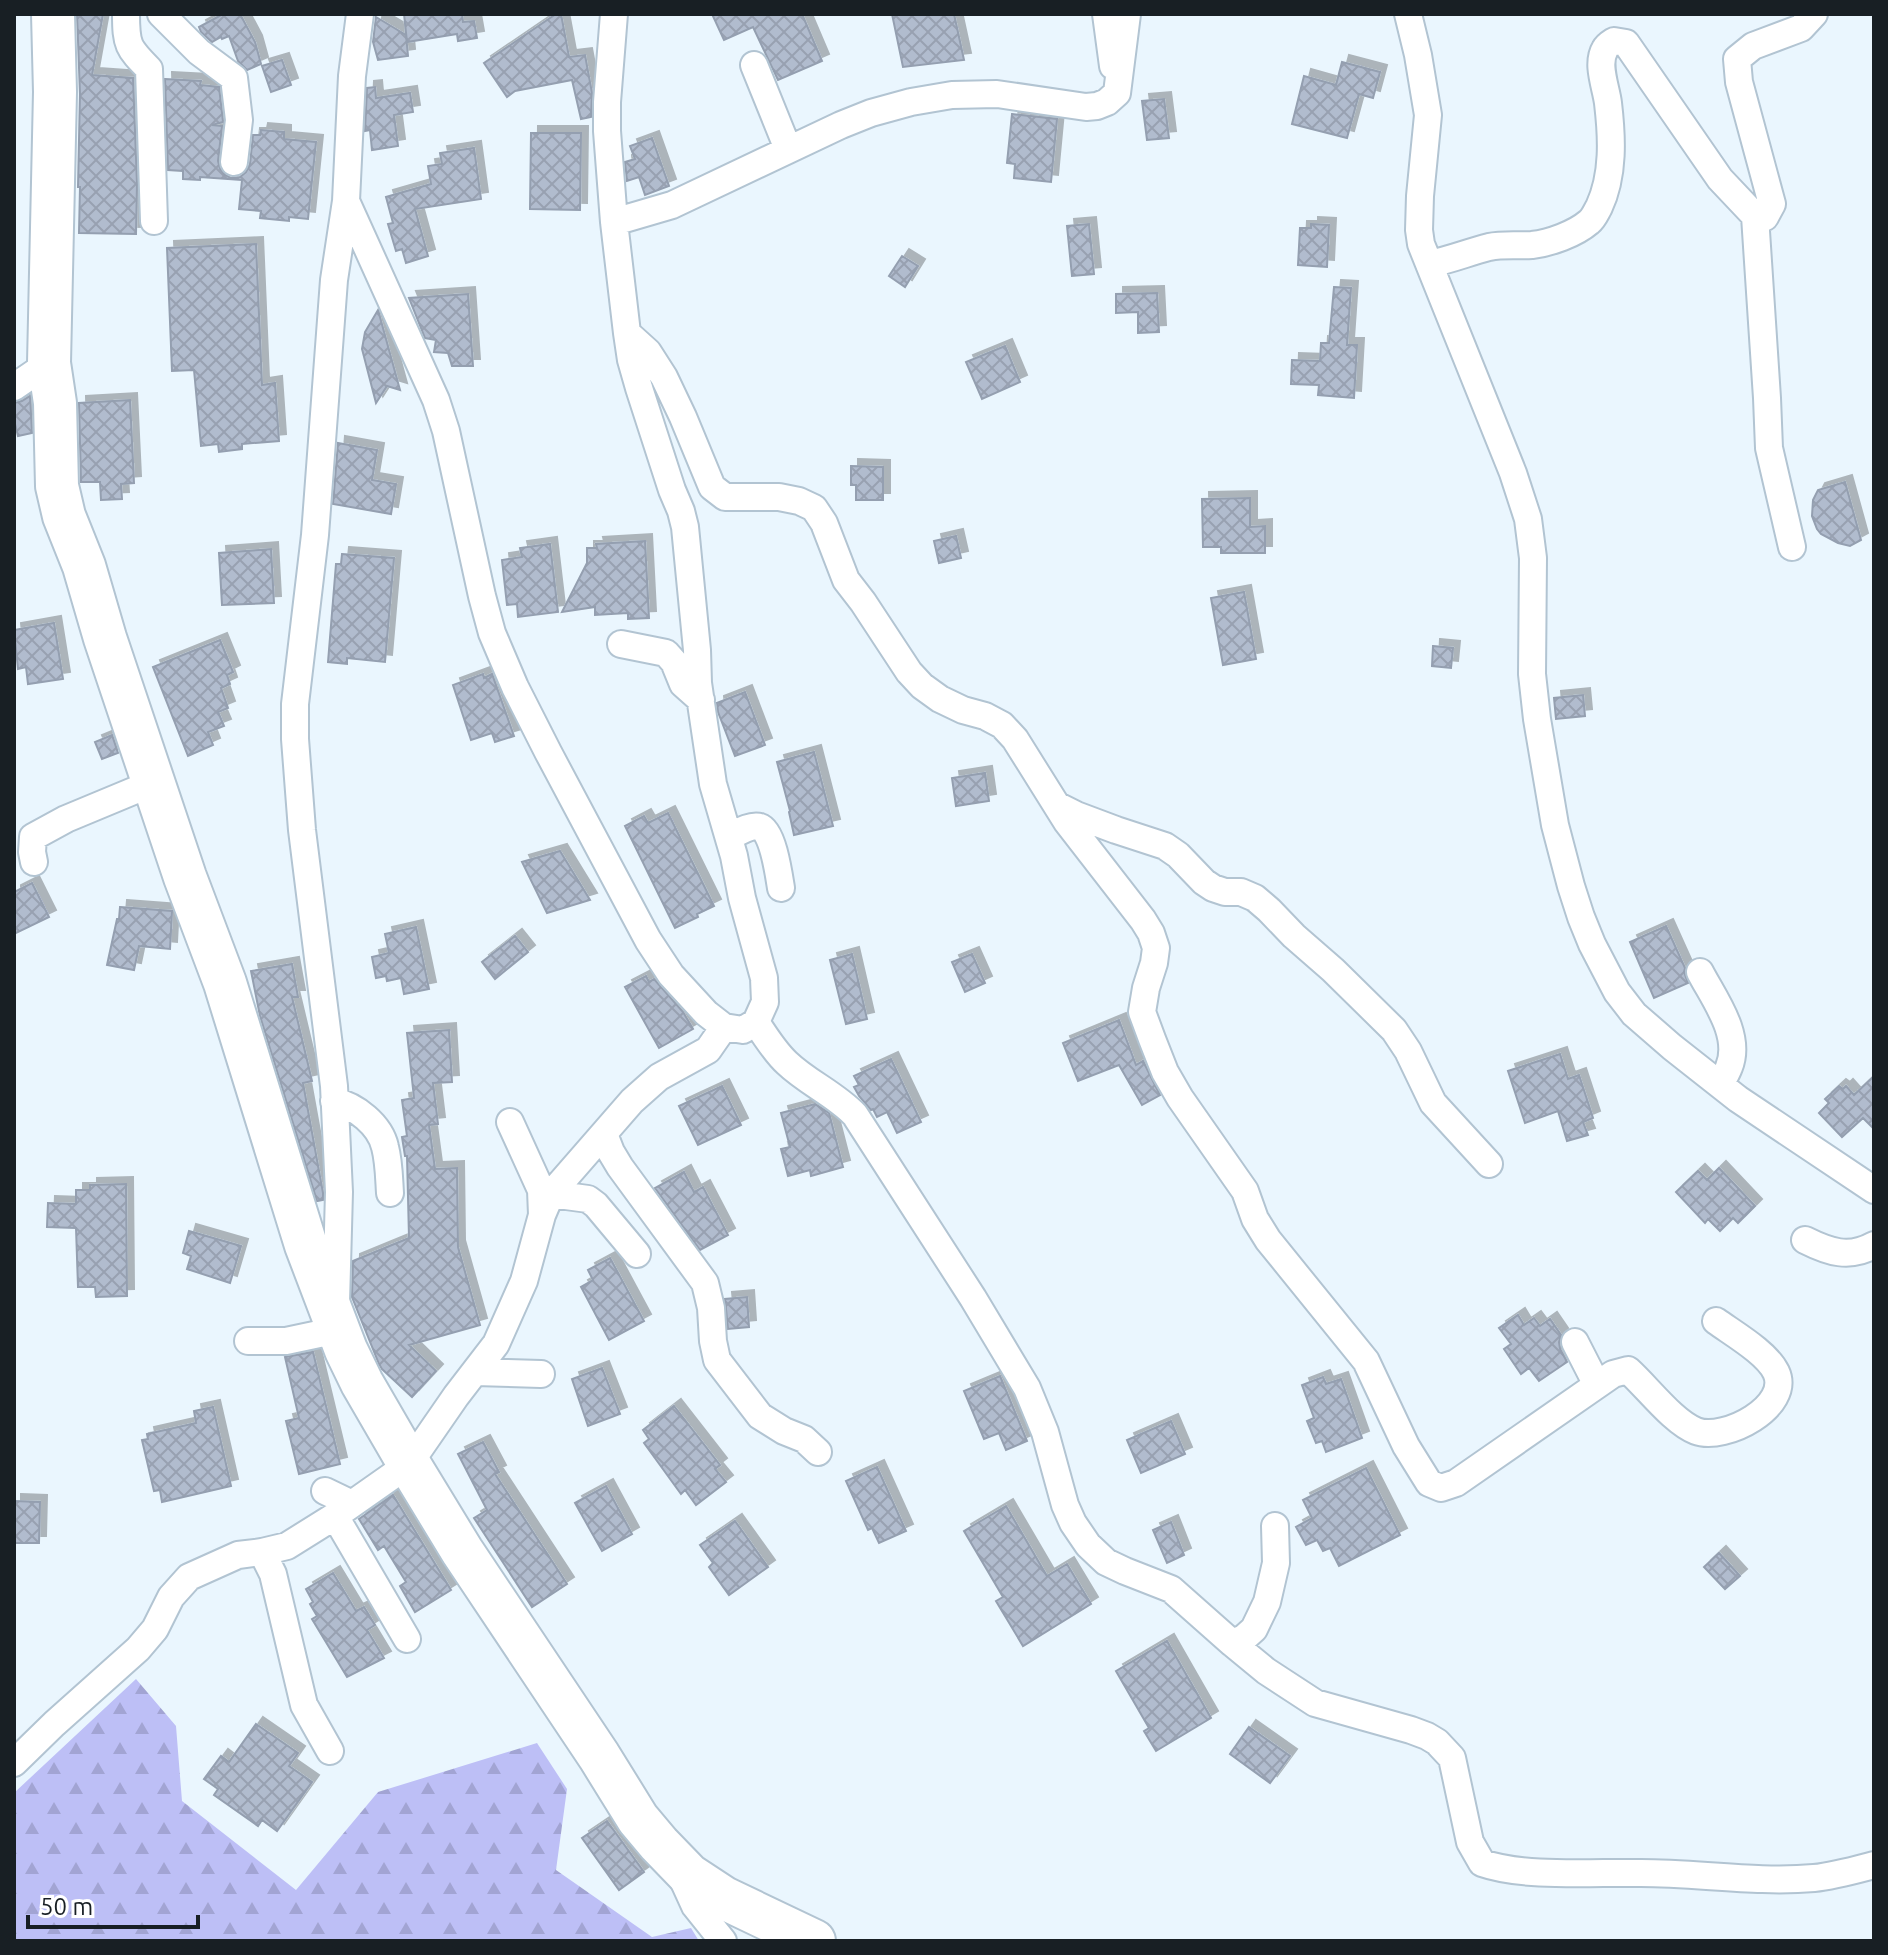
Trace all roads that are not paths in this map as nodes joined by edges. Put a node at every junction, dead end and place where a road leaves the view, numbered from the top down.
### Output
1 (53, 14) edge
2 (126, 14) edge
3 (161, 14) edge
4 (360, 14) edge
5 (614, 14) edge
6 (1106, 14) edge
7 (1127, 14) edge
8 (1408, 14) edge
9 (1814, 14) edge
10 (754, 65) dead end
11 (1117, 93) junction
12 (788, 149) junction
13 (234, 162) dead end
14 (346, 201) junction
15 (1755, 216) junction
16 (154, 221) dead end
17 (614, 222) junction
18 (1429, 264) junction
19 (627, 333) junction
20 (49, 363) junction
21 (14, 387) edge
22 (1792, 547) dead end
23 (621, 644) dead end
24 (701, 700) junction
25 (155, 782) junction
26 (1058, 806) junction
27 (729, 837) junction
28 (34, 862) dead end
29 (781, 888) dead end
30 (1700, 972) dead end
31 (756, 1022) junction
32 (724, 1027) junction
33 (1720, 1084) junction
34 (334, 1101) junction
35 (510, 1122) dead end
36 (604, 1134) junction
37 (1489, 1164) dead end
38 (1874, 1190) edge
39 (390, 1193) dead end
40 (546, 1205) junction
41 (1805, 1240) dead end
42 (1874, 1245) edge
43 (637, 1254) dead end
44 (1716, 1321) dead end
45 (336, 1326) junction
46 (248, 1341) dead end
47 (1575, 1342) dead end
48 (475, 1372) junction
49 (541, 1374) dead end
50 (1597, 1385) junction
51 (818, 1452) dead end
52 (409, 1464) junction
53 (325, 1491) dead end
54 (344, 1510) junction
55 (1275, 1526) dead end
56 (262, 1552) junction
57 (407, 1639) dead end
58 (1232, 1643) junction
59 (330, 1751) dead end
60 (14, 1763) edge
61 (675, 1860) junction
62 (1874, 1865) edge
63 (723, 1941) edge
64 (814, 1941) edge

1 - 20 main road
2 - 16 street
3 - 13 street
4 - 14 street
5 - 17 street
6 - 11 street
7 - 11 street
8 - 18 street
9 - 15 street
10 - 12 street
11 - 12 street
12 - 17 street
14 - 32 street
14 - 34 street
15 - 18 street
15 - 22 street
17 - 19 street
18 - 33 street
19 - 24 street
19 - 26 street
20 - 21 street
20 - 25 main road
23 - 24 street
24 - 27 street
25 - 28 street
25 - 45 main road
26 - 37 street
26 - 50 street
27 - 29 street
27 - 31 street
30 - 33 street
31 - 32 street
31 - 58 street
32 - 36 street
33 - 38 street
34 - 39 street
34 - 45 street
35 - 40 street
36 - 40 street
36 - 51 street
40 - 43 street
40 - 48 street
41 - 42 street
44 - 50 street
45 - 46 street
45 - 52 main road
47 - 50 street
48 - 49 street
48 - 52 street
52 - 54 street
52 - 61 main road
53 - 54 street
54 - 56 street
54 - 57 street
55 - 58 street
56 - 59 street
56 - 60 street
58 - 62 street
61 - 63 street
61 - 64 main road

